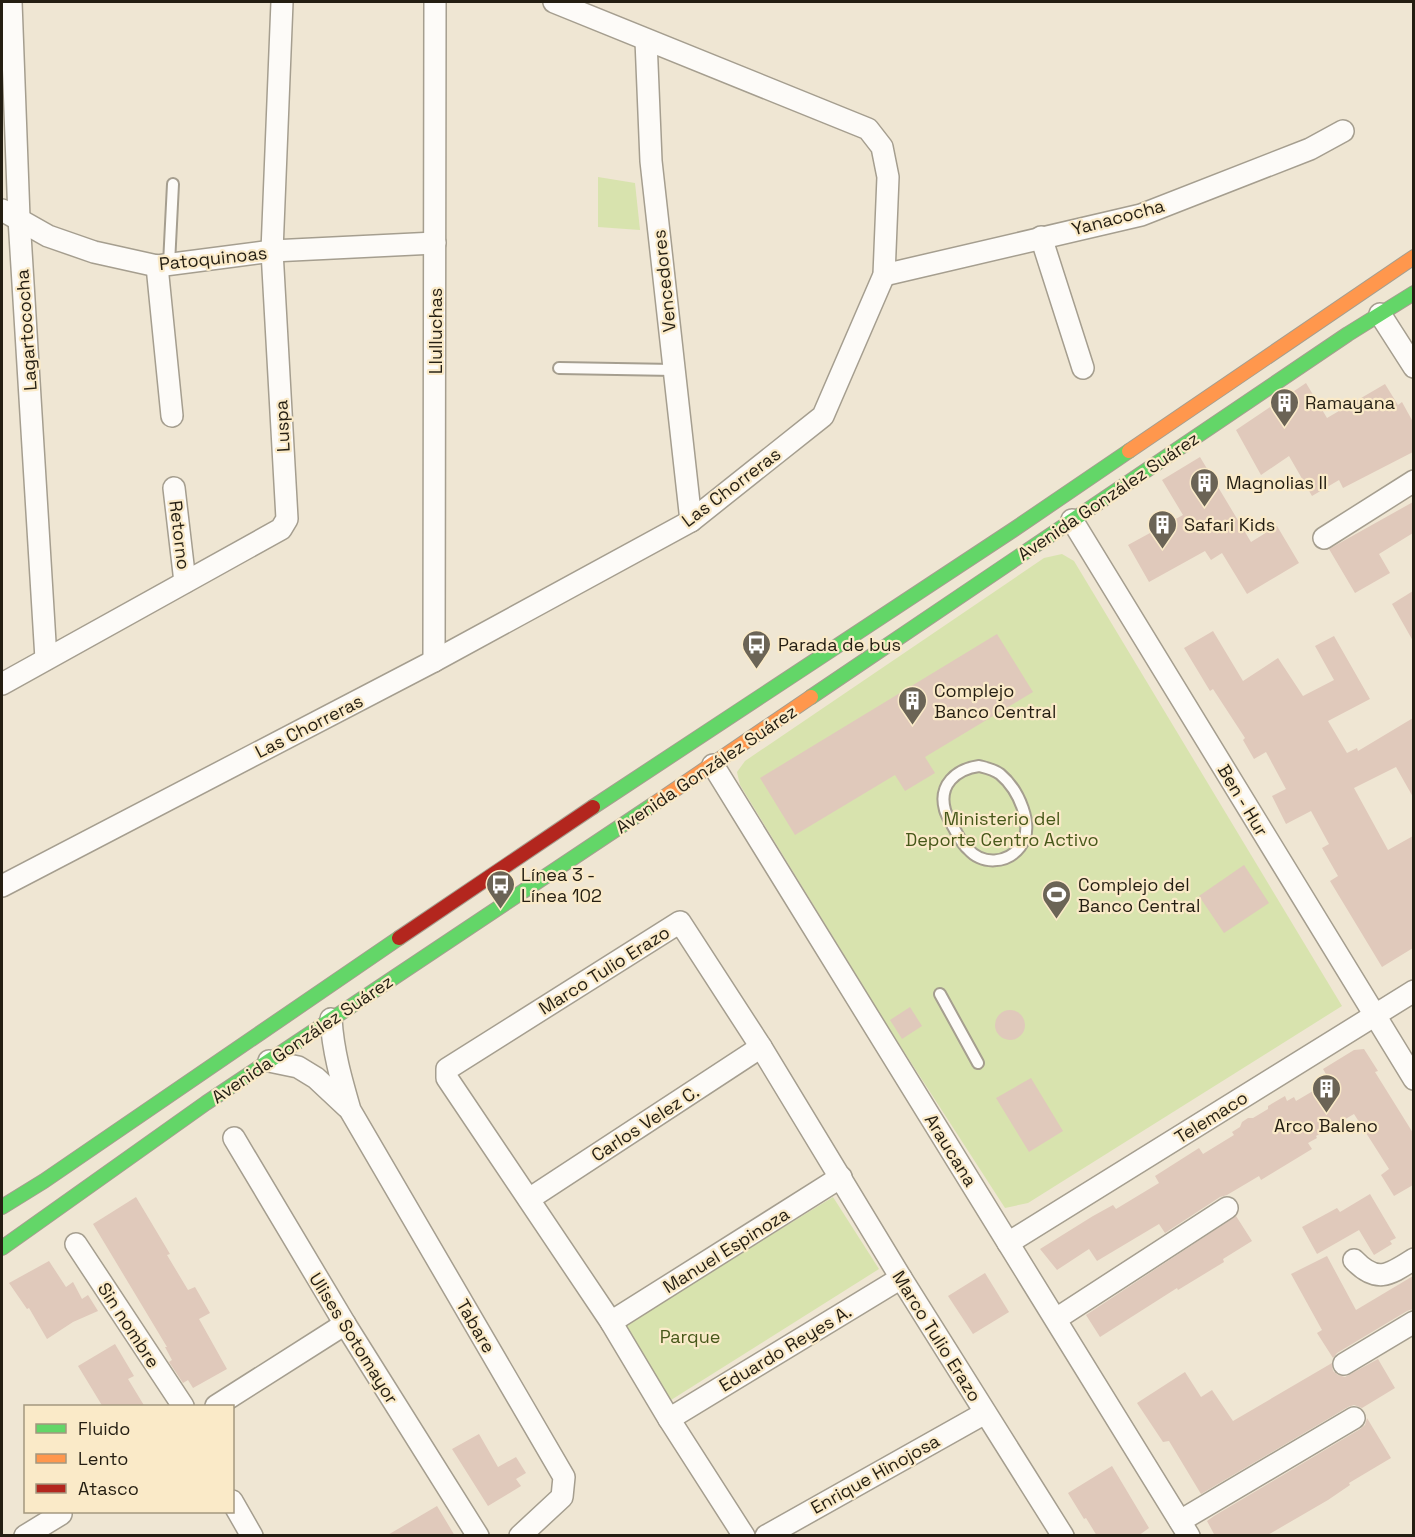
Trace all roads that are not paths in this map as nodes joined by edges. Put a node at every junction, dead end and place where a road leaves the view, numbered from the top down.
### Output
1 (11, 2) edge
2 (282, 2) edge
3 (435, 2) edge
4 (554, 2) edge
5 (646, 40) junction
6 (1343, 131) dead end
7 (174, 184) dead end
8 (10, 214) edge
9 (1041, 237) junction
10 (435, 243) junction
11 (272, 251) junction
12 (1413, 257) edge
13 (163, 265) junction
14 (884, 275) junction
15 (1413, 293) edge
16 (1380, 314) junction
17 (1413, 367) edge
18 (559, 368) dead end
19 (1083, 368) dead end
20 (674, 370) junction
21 (172, 416) dead end
22 (1413, 481) edge
23 (174, 488) dead end
24 (1072, 520) junction
25 (691, 521) junction
26 (1324, 538) dead end
27 (185, 582) junction
28 (46, 659) junction
29 (434, 661) junction
30 (2, 684) edge
31 (713, 765) junction
32 (960, 838) joint
33 (2, 886) edge
34 (1413, 991) edge
35 (940, 994) dead end
36 (1374, 1015) junction
37 (332, 1019) junction
38 (761, 1047) junction
39 (269, 1061) junction
40 (978, 1063) dead end
41 (1413, 1079) edge
42 (350, 1110) junction
43 (234, 1138) dead end
44 (841, 1177) junction
45 (530, 1199) junction
46 (2, 1207) edge
47 (1227, 1208) dead end
48 (1008, 1243) junction
49 (76, 1244) dead end
50 (2, 1248) edge
51 (1413, 1259) edge
52 (1354, 1260) dead end
53 (901, 1278) junction
54 (1056, 1319) junction
55 (611, 1322) junction
56 (1413, 1322) edge
57 (345, 1324) junction
58 (1344, 1364) dead end
59 (182, 1405) edge
60 (219, 1405) edge
61 (985, 1413) junction
62 (1353, 1418) dead end
63 (669, 1419) junction
64 (234, 1504) edge
65 (61, 1514) dead end
66 (1185, 1528) edge
67 (1061, 1535) edge
68 (25, 1536) edge
69 (252, 1536) edge
70 (478, 1536) edge
71 (520, 1536) edge
72 (744, 1536) edge
73 (766, 1536) edge

1 - 8 street, Lagartococha
2 - 11 street, Luspa
3 - 10 street, Llulluchas
4 - 5 street, Las Chorreras
5 - 14 street, Las Chorreras
5 - 20 street, Vencedores
6 - 9 street, Yanacocha
7 - 13 lane
8 - 13 street, Patoquinoas
8 - 28 street, Lagartococha
9 - 14 street, Yanacocha
9 - 19 street
10 - 11 street, Patoquinoas
10 - 29 street, Llulluchas
11 - 13 street, Patoquinoas
11 - 27 street, Luspa
12 - 46 main road, Avenida González Suárez
13 - 21 street
14 - 25 street, Las Chorreras
15 - 16 main road, Avenida González Suárez
16 - 17 street
16 - 24 main road, Avenida González Suárez
18 - 20 lane
20 - 25 street, Vencedores
22 - 26 street
23 - 27 street, Retorno
24 - 31 main road, Avenida González Suárez
24 - 36 street, Ben - Hur
25 - 29 street, Las Chorreras
27 - 28 street, Luspa
28 - 30 street, Luspa
29 - 33 street, Las Chorreras
31 - 37 main road, Avenida González Suárez
31 - 48 street, Araucana
32 - 32 lane
34 - 36 street, Telemaco
35 - 40 lane
36 - 41 street, Ben - Hur
36 - 48 street, Telemaco
37 - 39 main road, Avenida González Suárez
37 - 42 street, Tabare
38 - 44 street, Marco Tulio Erazo
38 - 45 street, Carlos Velez C.
38 - 45 street, Marco Tulio Erazo
39 - 42 street, Tabare
39 - 50 main road, Avenida González Suárez
42 - 71 street, Tabare
43 - 57 street, Ulises Sotomayor
44 - 53 street, Marco Tulio Erazo
44 - 55 street, Manuel Espinoza
45 - 55 street, Marco Tulio Erazo
47 - 54 street
48 - 54 street, Araucana
49 - 59 street, Sin nombre
51 - 52 street
53 - 61 street, Marco Tulio Erazo
53 - 63 street, Eduardo Reyes A.
54 - 66 street, Araucana
55 - 63 street, Marco Tulio Erazo
56 - 58 street
57 - 60 street
57 - 70 street, Ulises Sotomayor
61 - 67 street, Marco Tulio Erazo
61 - 73 street, Enrique Hinojosa
62 - 66 street
63 - 72 street, Marco Tulio Erazo
64 - 69 street
65 - 68 street

